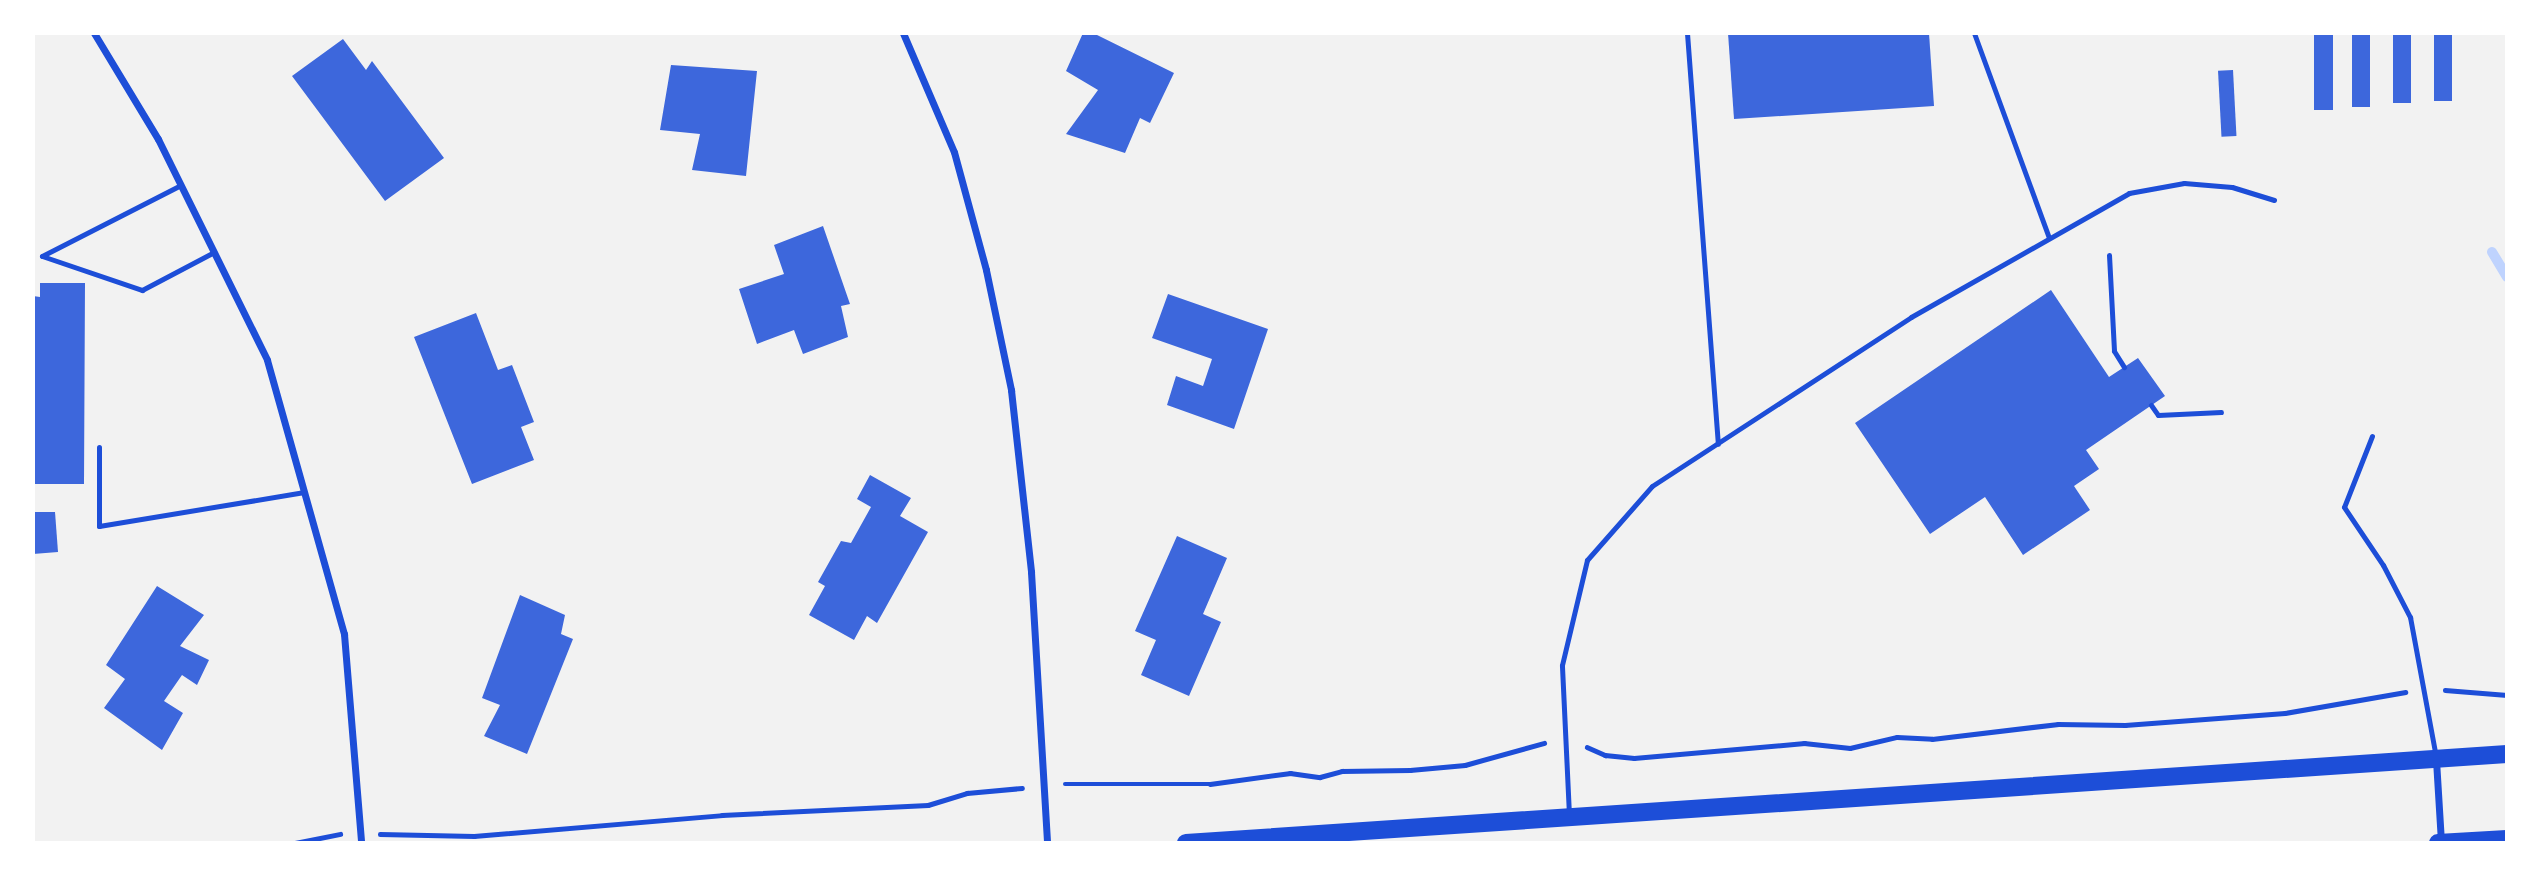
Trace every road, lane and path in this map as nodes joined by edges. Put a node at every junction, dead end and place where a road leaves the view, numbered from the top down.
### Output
1 (94, 33) edge
2 (903, 33) edge
3 (1687, 33) edge
4 (1975, 33) edge
5 (181, 185) junction
6 (2274, 200) dead end
7 (2049, 238) junction
8 (214, 252) junction
9 (2109, 254) dead end
10 (2124, 367) dead end
11 (2151, 405) dead end
12 (2221, 412) dead end
13 (2372, 436) dead end
14 (1718, 444) junction
15 (99, 447) dead end
16 (304, 492) junction
17 (2424, 691) junction
18 (2507, 695) edge
19 (1565, 740) junction
20 (2507, 754) edge
21 (2437, 760) junction
22 (1044, 784) junction
23 (1570, 819) junction
24 (360, 832) junction
25 (2507, 839) edge
26 (295, 843) edge
27 (361, 843) edge
28 (1047, 843) edge
29 (1186, 843) edge
30 (2440, 843) edge

1 - 5 street
2 - 22 street
3 - 14 lane
4 - 7 lane
5 - 8 street
5 - 8 lane
6 - 7 lane
7 - 14 lane
8 - 16 street
9 - 10 lane
11 - 12 lane
13 - 17 lane
14 - 19 lane
15 - 16 lane
16 - 24 street
17 - 18 path
17 - 19 path
17 - 21 lane
19 - 22 path
19 - 23 lane
20 - 21 main road
21 - 23 main road
21 - 30 street
22 - 24 path
22 - 28 street
23 - 29 main road
24 - 26 path
24 - 27 street
25 - 30 main road

